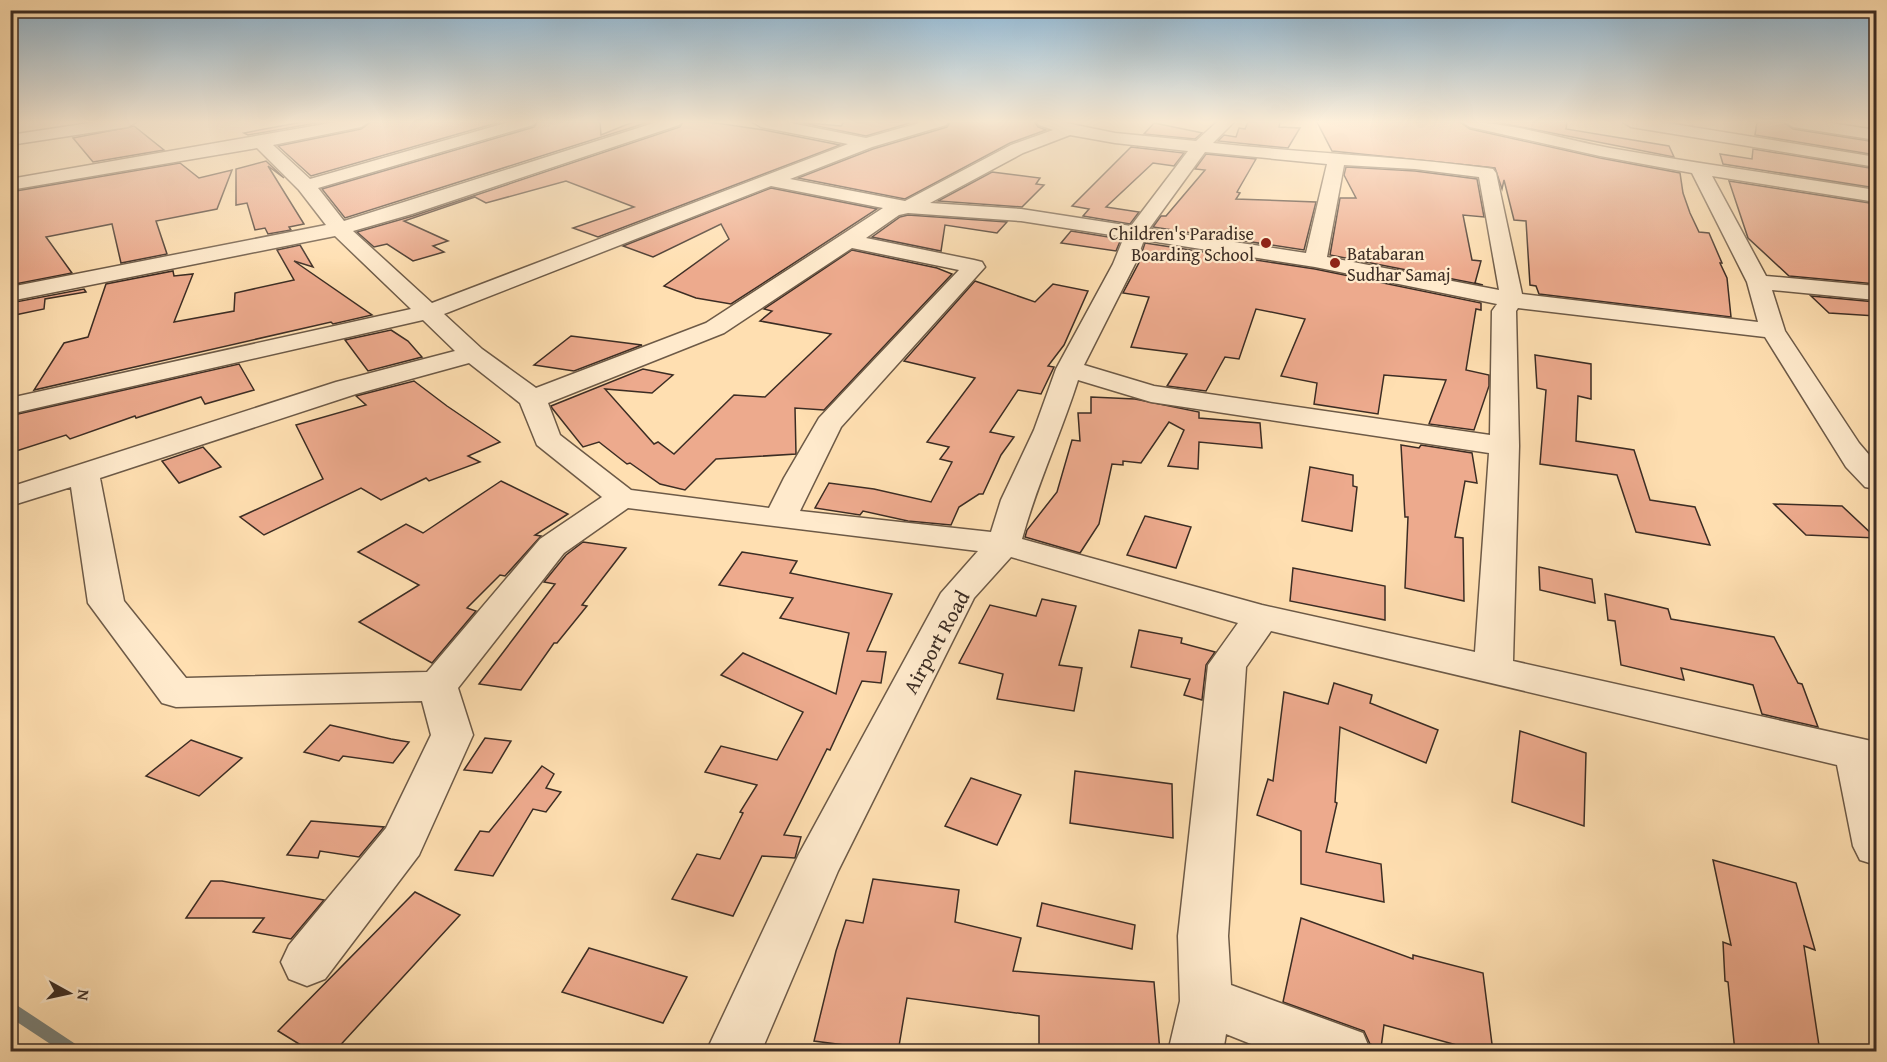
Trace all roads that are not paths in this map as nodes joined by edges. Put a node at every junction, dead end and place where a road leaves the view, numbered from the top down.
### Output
1 (88, 172) edge
2 (291, 172) edge
3 (356, 172) edge
4 (522, 172) edge
5 (790, 172) edge
6 (976, 172) edge
7 (1182, 172) edge
8 (1334, 172) edge
9 (1483, 172) edge
10 (1700, 172) edge
11 (1789, 172) edge
12 (767, 180) junction
13 (10, 185) edge
14 (306, 186) junction
15 (1876, 196) edge
16 (908, 207) junction
17 (339, 229) junction
18 (1136, 233) junction
19 (849, 241) junction
20 (1315, 261) junction
21 (1758, 282) junction
22 (1876, 293) edge
23 (10, 294) edge
24 (1512, 300) junction
25 (429, 312) junction
26 (1773, 331) junction
27 (472, 354) junction
28 (1069, 369) junction
29 (532, 399) junction
30 (10, 406) edge
31 (1846, 445) junction
32 (1504, 446) junction
33 (1876, 448) edge
34 (84, 473) junction
35 (1876, 480) edge
36 (10, 497) edge
37 (622, 498) junction
38 (780, 519) junction
39 (1004, 544) junction
40 (1262, 617) junction
41 (1493, 670) junction
42 (438, 686) junction
43 (1866, 756) edge
44 (1876, 846) edge
45 (307, 962) dead end
46 (1206, 1001) junction
47 (732, 1052) edge
48 (1195, 1052) edge
49 (1344, 1052) edge

1 - 13 street
2 - 14 street
3 - 14 street
4 - 17 street
5 - 12 street
6 - 16 street
7 - 18 street, Airport Road
8 - 20 street
9 - 24 street
10 - 21 street
11 - 15 street
12 - 16 street
12 - 25 street
14 - 17 street
16 - 18 street
16 - 19 street
17 - 23 street
17 - 25 street
18 - 20 street
18 - 28 street, Airport Road
19 - 29 street
19 - 38 street
20 - 24 street
21 - 22 street
21 - 26 street
24 - 26 street
24 - 32 street
25 - 27 street
25 - 30 street
26 - 31 street
27 - 29 street
27 - 34 street
28 - 32 street
28 - 39 street, Airport Road
29 - 37 street
31 - 33 street
31 - 35 street
32 - 41 street
34 - 36 street
34 - 42 street
37 - 38 street
37 - 42 street
38 - 39 street
39 - 40 street
39 - 47 street, Airport Road
40 - 41 street
40 - 46 street
41 - 43 street
42 - 45 street
43 - 44 street
46 - 48 street
46 - 49 street

